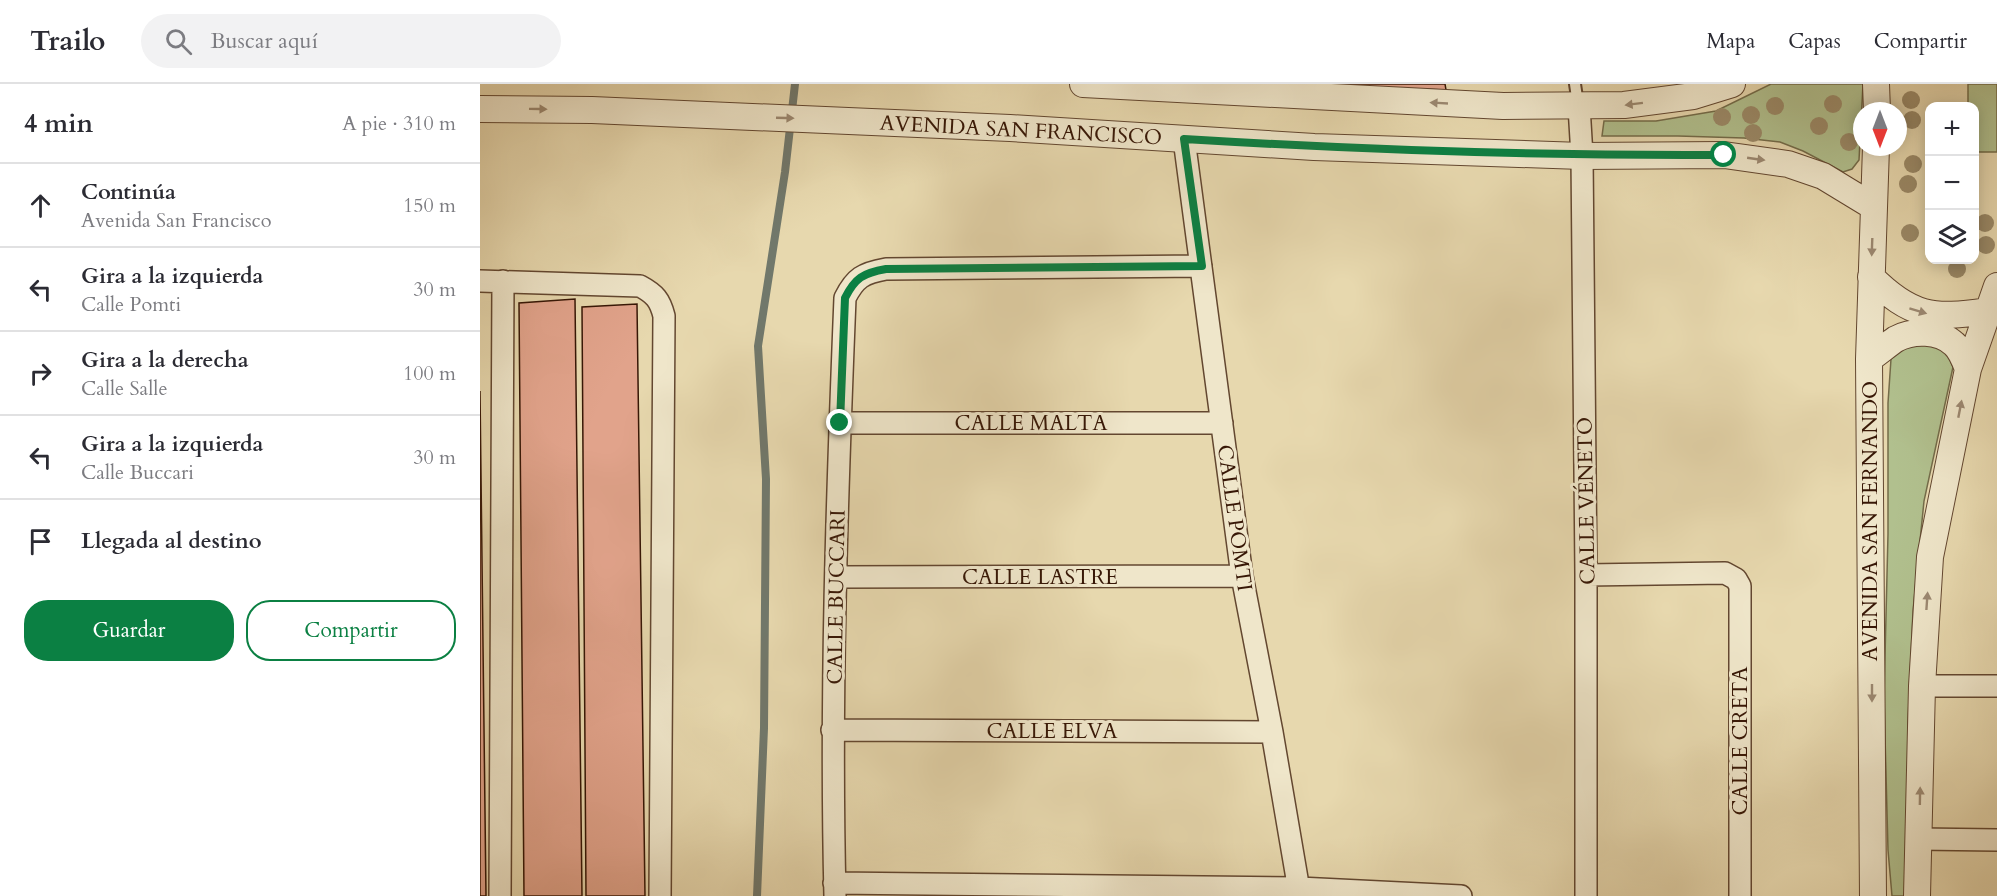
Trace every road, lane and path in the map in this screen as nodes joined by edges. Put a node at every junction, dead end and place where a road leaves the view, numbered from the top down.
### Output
1 (1083, 84) edge
2 (1732, 84) edge
3 (1876, 84) edge
4 (1577, 95) edge
5 (1877, 102) edge
6 (480, 109) edge
7 (1184, 139) junction
8 (1582, 156) junction
9 (1876, 156) edge
10 (1874, 207) junction
11 (1202, 266) junction
12 (1871, 277) junction
13 (480, 281) edge
14 (503, 281) junction
15 (1997, 286) edge
16 (1987, 311) junction
17 (1869, 359) junction
18 (1968, 369) junction
19 (840, 423) junction
20 (1222, 423) junction
21 (1586, 575) junction
22 (1242, 576) junction
23 (837, 577) junction
24 (1922, 686) junction
25 (1997, 686) edge
26 (832, 730) junction
27 (1272, 732) junction
28 (1918, 839) junction
29 (1997, 840) edge
30 (834, 890) edge
31 (1300, 892) edge
32 (500, 896) edge
33 (660, 896) edge
34 (1461, 896) edge
35 (1586, 896) edge
36 (1740, 896) edge
37 (1873, 896) edge
38 (1917, 896) edge

4 -> 1 street
2 -> 4 street
3 - 5 street
4 - 8 street, CALLE VÉNETO
6 -> 7 street, AVENIDA SAN FRANCISCO
7 - 8 street, AVENIDA SAN FRANCISCO
7 - 11 street, CALLE POMTI
8 -> 10 street, AVENIDA SAN FRANCISCO
8 - 21 street, CALLE VÉNETO
9 - 10 street, AVENIDA SAN FERNANDO
10 -> 12 street, AVENIDA SAN FERNANDO
11 - 19 street, CALLE BUCCARI
11 - 20 street, CALLE POMTI
12 -> 16 street
12 - 17 street, AVENIDA SAN FERNANDO
13 - 14 street
14 - 32 street
14 - 33 street
15 - 16 street
16 - 18 street
17 - 18 street
17 -> 37 street, AVENIDA SAN FERNANDO
24 -> 18 street
19 - 20 street, CALLE MALTA
19 - 23 street, CALLE BUCCARI
20 - 22 street, CALLE POMTI
21 - 35 street, CALLE VÉNETO
21 - 36 street, CALLE CRETA
22 - 23 street, CALLE LASTRE
22 - 27 street, CALLE POMTI
23 - 26 street, CALLE BUCCARI
24 - 25 street
28 -> 24 street
26 - 27 street, CALLE ELVA
26 - 30 street, CALLE BUCCARI
27 - 31 street, CALLE POMTI
28 - 29 street
28 - 38 street
30 - 31 street
31 - 34 street

